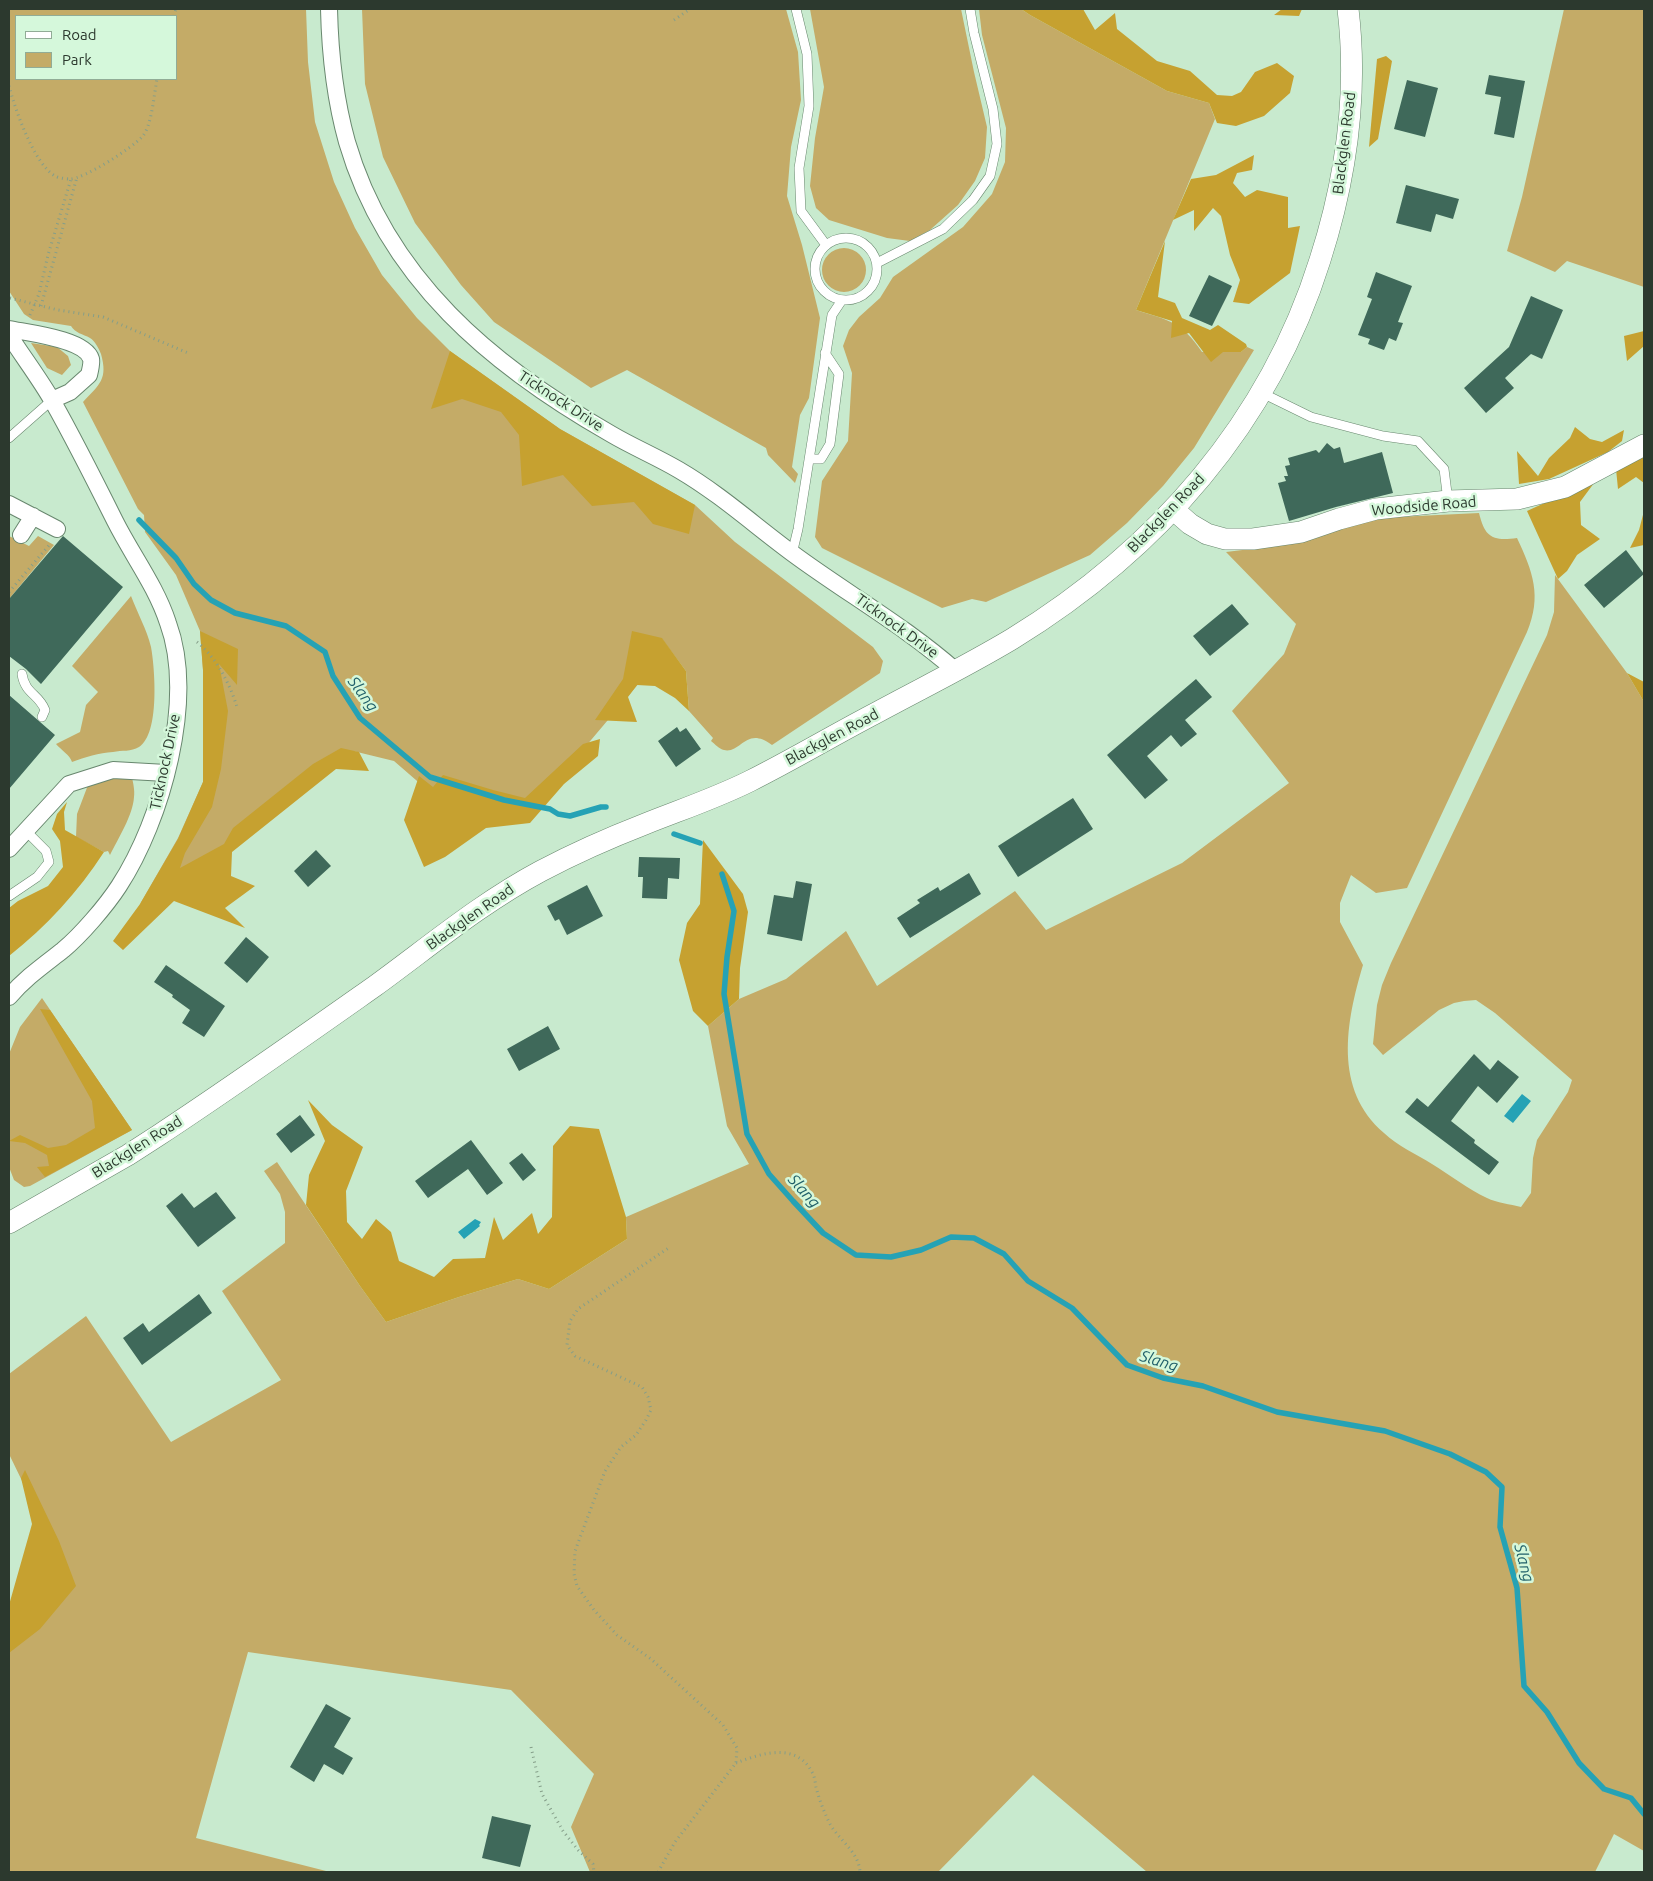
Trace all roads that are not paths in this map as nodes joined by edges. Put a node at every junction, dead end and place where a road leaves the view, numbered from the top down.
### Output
1 (329, 9) edge
2 (796, 9) edge
3 (970, 9) edge
4 (1348, 9) edge
5 (826, 245) junction
6 (877, 263) junction
7 (842, 300) junction
8 (9, 329) edge
9 (9, 335) edge
10 (825, 353) junction
11 (1262, 393) junction
12 (52, 400) junction
13 (9, 438) edge
14 (1644, 445) edge
15 (809, 459) junction
16 (1448, 501) junction
17 (9, 504) edge
18 (1174, 510) junction
19 (33, 516) junction
20 (58, 529) road end
21 (21, 535) dead end
22 (792, 554) junction
23 (956, 671) junction
24 (22, 674) dead end
25 (42, 717) dead end
26 (166, 773) junction
27 (26, 831) junction
28 (9, 848) edge
29 (9, 896) edge
30 (9, 997) edge
31 (9, 1223) edge

1 - 22 street, Ticknock Drive
2 - 5 lane
3 - 6 lane
4 - 11 street, Blackglen Road
5 - 6 lane
5 - 7 lane
6 - 7 lane
7 - 10 lane
8 - 12 street
9 - 12 street, Ticknock Drive
10 - 15 lane
10 - 15 lane
11 - 16 lane
11 - 18 street, Blackglen Road
12 - 13 lane
12 - 26 street, Ticknock Drive
14 - 16 street, Woodside Road
15 - 22 lane
16 - 18 street, Woodside Road
17 - 19 street
18 - 23 street, Blackglen Road
19 - 20 street
19 - 21 street
22 - 23 street, Ticknock Drive
23 - 31 street, Blackglen Road
24 - 25 lane
26 - 27 street
26 - 30 street, Ticknock Drive
27 - 28 street
27 - 29 lane

